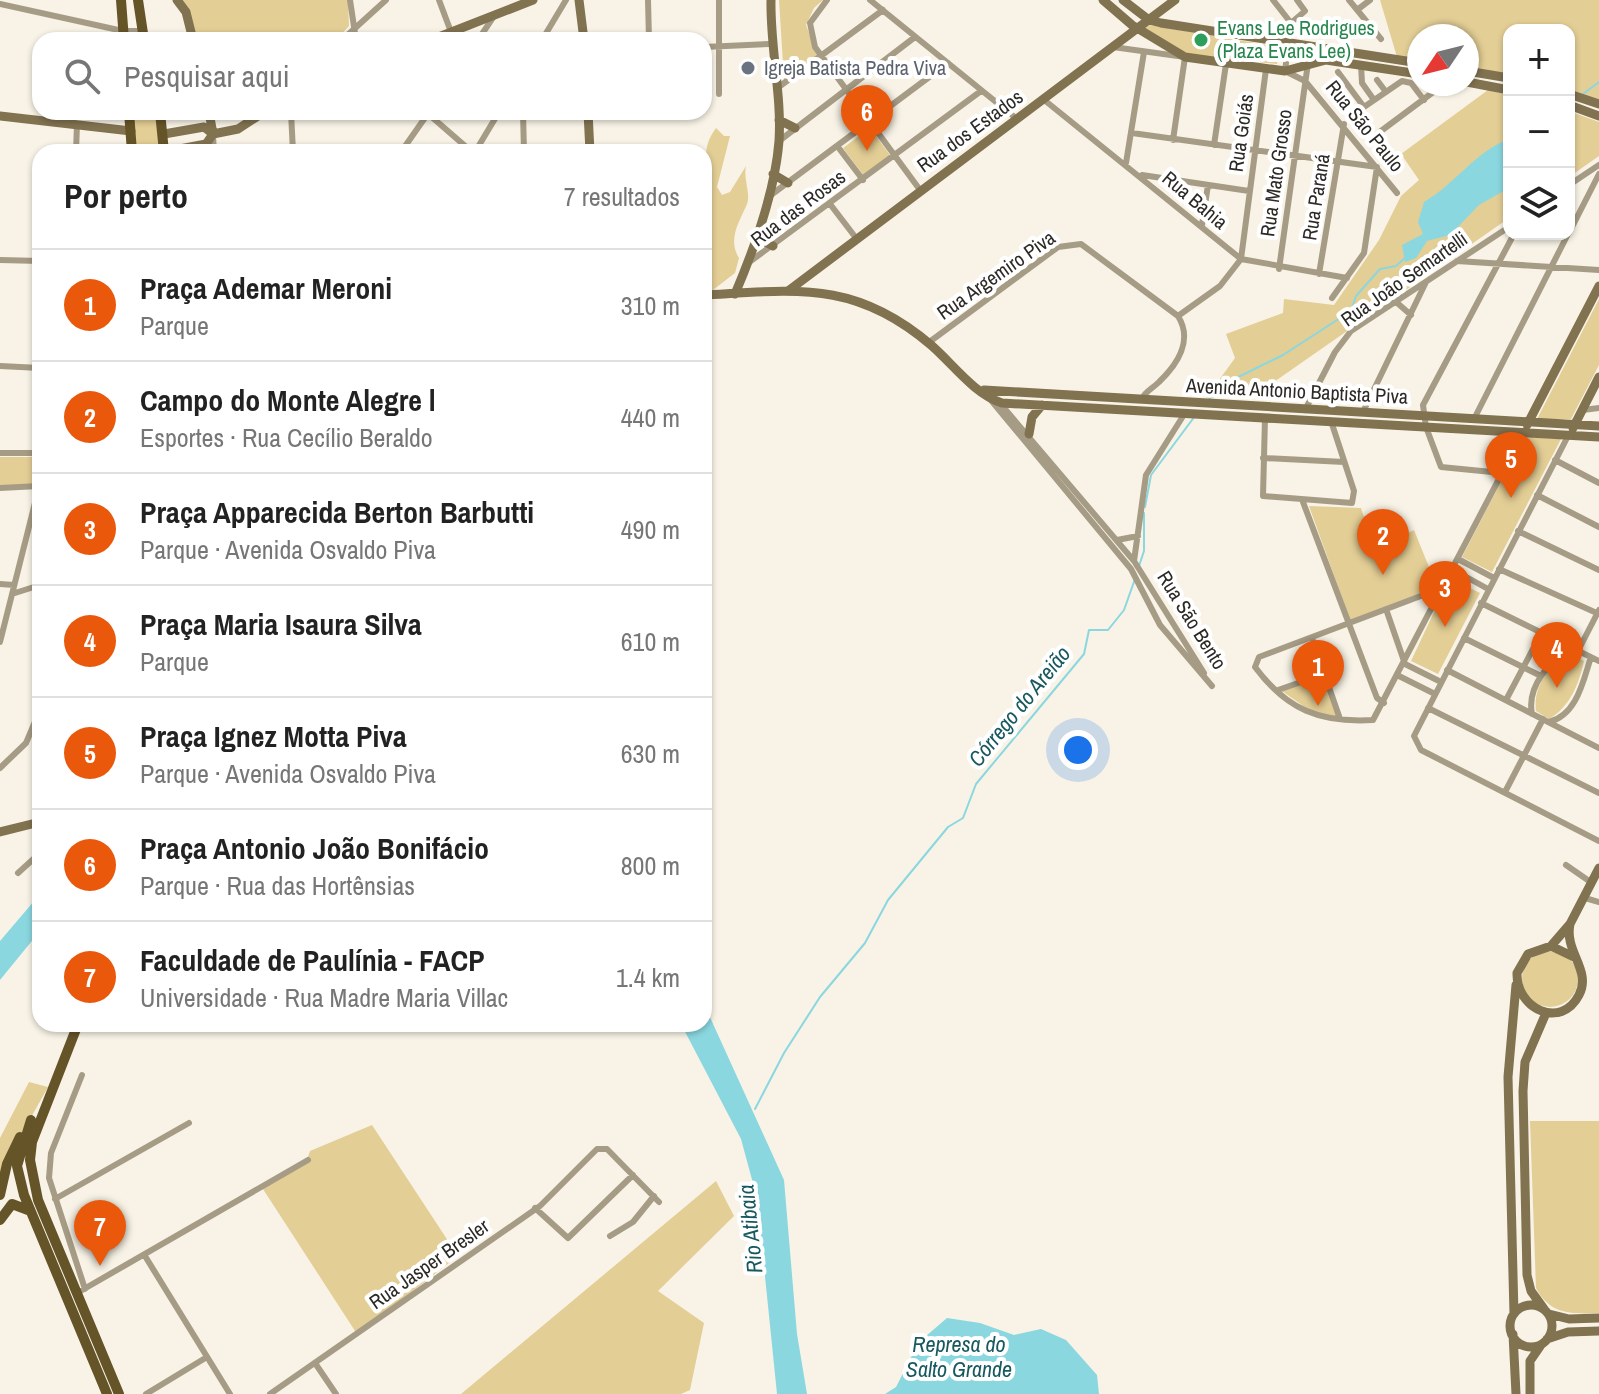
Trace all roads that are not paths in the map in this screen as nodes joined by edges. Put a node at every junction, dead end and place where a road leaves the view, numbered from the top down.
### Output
1 (121, 0) edge
2 (138, 0) edge
3 (177, 0) edge
4 (350, 0) edge
5 (386, 0) edge
6 (439, 0) edge
7 (533, 0) edge
8 (566, 0) edge
9 (579, 0) edge
10 (648, 0) edge
11 (719, 0) edge
12 (771, 0) edge
13 (827, 0) edge
14 (870, 0) edge
15 (1103, 0) edge
16 (1123, 0) edge
17 (1175, 0) edge
18 (1273, 0) edge
19 (1297, 0) edge
20 (1349, 0) edge
21 (1370, 0) edge
22 (0, 4) edge
23 (883, 10) junction
24 (1357, 10) junction
25 (494, 16) junction
26 (1149, 20) junction
27 (1291, 23) junction
28 (353, 26) junction
29 (1137, 28) junction
30 (454, 31) joint
31 (111, 32) edge
32 (123, 32) edge
33 (142, 32) edge
34 (191, 32) edge
35 (348, 32) edge
36 (354, 32) edge
37 (483, 32) edge
38 (547, 32) edge
39 (583, 32) edge
40 (649, 32) edge
41 (915, 37) junction
42 (1381, 39) dead end
43 (1289, 43) junction
44 (770, 44) junction
45 (712, 46) edge
46 (718, 46) junction
47 (1306, 46) junction
48 (1112, 47) junction
49 (1144, 52) junction
50 (822, 57) junction
51 (1185, 57) junction
52 (1407, 61) edge
53 (948, 63) junction
54 (1308, 63) junction
55 (1226, 64) junction
56 (1361, 65) junction
57 (1266, 69) junction
58 (1285, 71) junction
59 (1338, 72) dead end
60 (1407, 72) edge
61 (1479, 73) edge
62 (1503, 77) edge
63 (1377, 80) dead end
64 (1305, 81) junction
65 (1479, 84) edge
66 (776, 89) junction
67 (846, 89) junction
68 (1503, 89) edge
69 (981, 91) junction
70 (1386, 92) junction
71 (719, 94) dead end
72 (1429, 96) edge
73 (1575, 96) edge
74 (1043, 99) junction
75 (1374, 100) junction
76 (1424, 100) junction
77 (1599, 104) edge
78 (1575, 107) edge
79 (0, 116) edge
80 (1599, 116) edge
81 (32, 119) edge
82 (1017, 119) junction
83 (38, 120) edge
84 (130, 120) edge
85 (161, 120) edge
86 (210, 120) edge
87 (252, 120) edge
88 (291, 120) edge
89 (423, 120) edge
90 (436, 120) edge
91 (494, 120) edge
92 (523, 120) edge
93 (588, 120) edge
94 (779, 120) junction
95 (871, 122) junction
96 (77, 124) junction
97 (1344, 124) junction
98 (795, 128) junction
99 (131, 131) junction
100 (1132, 133) junction
101 (164, 134) junction
102 (213, 134) junction
103 (1377, 134) dead end
104 (1173, 140) junction
105 (779, 141) junction
106 (76, 144) edge
107 (132, 144) edge
108 (164, 144) edge
109 (206, 144) edge
110 (214, 144) edge
111 (293, 144) edge
112 (407, 144) edge
113 (465, 144) edge
114 (479, 144) edge
115 (524, 144) edge
116 (590, 144) edge
117 (1214, 145) junction
118 (838, 147) junction
119 (1255, 152) junction
120 (895, 156) junction
121 (1296, 157) junction
122 (1338, 162) junction
123 (1126, 163) junction
124 (1599, 165) edge
125 (1377, 167) junction
126 (773, 174) junction
127 (1599, 174) edge
128 (1140, 175) junction
129 (863, 180) junction
130 (1575, 181) edge
131 (788, 183) junction
132 (1208, 185) junction
133 (920, 190) junction
134 (1249, 191) junction
135 (1397, 193) dead end
136 (768, 197) junction
137 (830, 204) junction
138 (1575, 221) edge
139 (1201, 225) junction
140 (1503, 231) edge
141 (756, 237) junction
142 (856, 238) junction
143 (1511, 240) edge
144 (1565, 240) edge
145 (773, 246) junction
146 (1241, 259) junction
147 (0, 260) edge
148 (32, 261) edge
149 (1457, 261) junction
150 (748, 263) junction
151 (1497, 266) junction
152 (1551, 267) junction
153 (1279, 269) junction
154 (1599, 270) edge
155 (811, 272) junction
156 (1319, 274) junction
157 (1347, 278) junction
158 (1428, 279) junction
159 (1599, 286) edge
160 (788, 291) junction
161 (816, 292) junction
162 (735, 294) junction
163 (712, 295) edge
164 (1332, 298) dead end
165 (1395, 301) junction
166 (1411, 315) junction
167 (1178, 316) junction
168 (928, 343) junction
169 (0, 366) edge
170 (32, 368) edge
171 (1159, 382) junction
172 (1597, 382) edge
173 (986, 392) junction
174 (1599, 398) edge
175 (999, 402) junction
176 (1042, 405) junction
177 (1127, 405) junction
178 (1141, 405) junction
179 (1165, 406) junction
180 (1594, 408) edge
181 (1198, 410) junction
182 (1220, 410) junction
183 (1305, 410) junction
184 (1327, 410) junction
185 (1362, 413) junction
186 (1265, 418) junction
187 (1474, 419) junction
188 (1331, 421) junction
189 (1425, 421) junction
190 (1529, 421) junction
191 (1599, 426) edge
192 (1572, 429) junction
193 (1524, 431) junction
194 (1029, 434) junction
195 (1599, 437) edge
196 (1035, 446) junction
197 (0, 453) edge
198 (32, 453) edge
199 (1263, 458) junction
200 (1555, 460) junction
201 (1344, 462) junction
202 (1502, 473) junction
203 (1599, 483) edge
204 (32, 486) edge
205 (0, 488) edge
206 (1537, 495) junction
207 (1303, 502) junction
208 (32, 516) edge
209 (1599, 527) edge
210 (1518, 531) junction
211 (1138, 536) junction
212 (1117, 540) junction
213 (1458, 559) junction
214 (1132, 565) junction
215 (1452, 569) junction
216 (1499, 569) junction
217 (1599, 570) edge
218 (1494, 578) junction
219 (0, 584) edge
220 (14, 585) junction
221 (32, 588) edge
222 (1442, 588) junction
223 (1488, 589) junction
224 (12, 594) junction
225 (1481, 603) junction
226 (1386, 609) junction
227 (1598, 612) edge
228 (1167, 619) junction
229 (1349, 623) junction
230 (1160, 625) junction
231 (1543, 630) junction
232 (1312, 638) junction
233 (1464, 638) junction
234 (0, 642) edge
235 (1571, 645) junction
236 (1579, 649) junction
237 (1591, 657) junction
238 (1599, 661) edge
239 (1405, 664) junction
240 (1524, 667) junction
241 (1447, 670) junction
242 (1324, 674) junction
243 (1399, 676) junction
244 (1541, 676) junction
245 (1441, 682) junction
246 (1278, 690) junction
247 (1435, 694) junction
248 (1506, 700) junction
249 (1384, 703) junction
250 (1428, 708) junction
251 (1532, 714) junction
252 (1340, 719) junction
253 (1546, 721) junction
254 (32, 729) edge
255 (1599, 748) edge
256 (1524, 757) junction
257 (0, 768) edge
258 (1505, 792) junction
259 (1599, 793) edge
260 (32, 824) edge
261 (0, 832) edge
262 (1599, 841) edge
263 (32, 860) edge
264 (1566, 865) dead end
265 (1599, 868) edge
266 (18, 873) dead end
267 (1592, 883) junction
268 (1585, 898) junction
269 (1599, 902) edge
270 (1570, 924) junction
271 (1551, 946) junction
272 (1576, 958) junction
273 (1516, 985) junction
274 (1546, 1013) junction
275 (68, 1032) edge
276 (75, 1032) edge
277 (82, 1075) dead end
278 (31, 1120) junction
279 (189, 1123) dead end
280 (308, 1160) dead end
281 (633, 1175) junction
282 (0, 1195) edge
283 (55, 1199) junction
284 (535, 1208) junction
285 (30, 1212) junction
286 (0, 1220) edge
287 (610, 1236) dead end
288 (145, 1256) junction
289 (81, 1291) junction
290 (1546, 1311) junction
291 (1514, 1314) junction
292 (1599, 1318) edge
293 (1599, 1331) edge
294 (1513, 1334) junction
295 (1545, 1342) junction
296 (207, 1357) junction
297 (315, 1363) junction
298 (107, 1394) edge
299 (119, 1394) edge
300 (146, 1394) edge
301 (230, 1394) edge
302 (270, 1394) edge
303 (336, 1394) edge
304 (1516, 1394) edge
305 (1530, 1394) edge

1 - 32 main road
2 - 33 main road
3 - 34 main road
4 - 28 street
5 - 28 street
6 - 30 street
7 - 25 main road
8 - 38 street
9 - 39 main road
10 - 40 street
11 - 46 street
12 - 44 main road
13 - 50 street
14 - 23 street
15 - 29 main road
16 - 26 main road
17 - 26 main road, Rua dos Estados
18 - 27 street
19 - 27 street
20 - 24 street
21 - 24 street
22 - 31 street
23 - 41 street
23 - 50 street
24 - 42 street
25 - 30 main road
25 - 37 street
26 - 29 main road, Rua dos Estados
26 - 43 main road
27 - 43 street
28 - 35 street
28 - 36 street
29 - 48 main road, Rua dos Estados
29 - 51 main road
41 - 53 street
41 - 67 street
43 - 47 main road
43 - 58 street
44 - 46 street
44 - 66 main road
45 - 46 street
46 - 71 street
47 - 52 main road
47 - 54 street, Rua São Paulo
48 - 49 street, Rua São Paulo
48 - 74 main road, Rua dos Estados
49 - 51 street, Rua São Paulo
49 - 100 street
50 - 66 street
50 - 67 street
51 - 55 main road, Rua São Paulo
51 - 104 street
53 - 69 street
53 - 95 street
54 - 56 main road
54 - 58 main road
54 - 64 street, Rua São Paulo
55 - 57 main road, Rua São Paulo
55 - 117 street
56 - 60 main road
56 - 75 street
57 - 58 main road, Rua São Paulo
57 - 119 street, Rua Goiás
58 - 64 street, Rua São Paulo
59 - 75 street
61 - 62 main road
63 - 70 street
64 - 97 street, Rua São Paulo
64 - 121 street, Rua Mato Grosso
65 - 68 main road
66 - 94 main road
67 - 95 street
67 - 98 street
69 - 82 street
69 - 120 street, Rua das Rosas
70 - 75 street
70 - 76 street
72 - 76 street
73 - 77 main road
74 - 82 main road, Rua dos Estados
74 - 123 street, Rua Bahia
76 - 103 street
78 - 80 main road
79 - 81 main road
82 - 133 main road, Rua dos Estados
83 - 96 main road
84 - 99 main road
85 - 101 main road
86 - 102 main road
87 - 102 main road
88 - 111 street
89 - 112 street
90 - 113 street
91 - 114 street
92 - 115 street
93 - 116 main road
94 - 98 main road
94 - 105 main road
95 - 118 street
95 - 120 street
96 - 99 main road
96 - 106 street
97 - 122 street, Rua Paraná
97 - 125 street, Rua São Paulo
98 - 105 street
99 - 107 main road
100 - 104 street
100 - 123 street
101 - 102 main road
101 - 108 main road
102 - 109 main road
102 - 110 street
104 - 117 street
105 - 126 main road
117 - 119 street
118 - 129 street
118 - 131 street
119 - 121 street
119 - 134 street, Rua Goiás
120 - 129 street, Rua das Rosas
120 - 133 street
121 - 122 street
121 - 153 street, Rua Mato Grosso
122 - 125 street
122 - 156 street, Rua Paraná
123 - 128 street, Rua Bahia
124 - 130 street
125 - 135 street, Rua São Paulo
125 - 157 street
126 - 131 main road
126 - 136 main road
127 - 138 street
128 - 132 street
128 - 139 street, Rua Bahia
129 - 137 street, Rua das Rosas
131 - 136 street
132 - 134 street
132 - 139 street
133 - 142 main road, Rua dos Estados
134 - 146 street, Rua Goiás
136 - 141 main road
137 - 142 street
137 - 145 street, Rua das Rosas
139 - 146 street, Rua Bahia
140 - 149 street, Rua João Semartelli
141 - 145 main road
141 - 150 main road
142 - 155 main road, Rua dos Estados
143 - 151 street
144 - 152 street
145 - 150 street, Rua das Rosas
146 - 153 street, Rua Bahia
146 - 167 street
147 - 148 street
149 - 151 street
149 - 158 street, Rua João Semartelli
150 - 162 main road
151 - 152 street
151 - 189 street
152 - 154 street
152 - 187 street
153 - 156 street, Rua Bahia
155 - 160 main road, Rua dos Estados
155 - 161 main road
156 - 157 street, Rua Bahia
157 - 164 street
158 - 165 street, Rua João Semartelli
158 - 166 street
159 - 190 main road
160 - 161 main road, Rua São Bento
160 - 162 main road, Rua São Bento
161 - 168 main road, Rua São Bento
162 - 163 main road, Rua São Bento
165 - 166 street
165 - 183 street, Rua João Semartelli
166 - 185 street
167 - 168 street, Rua Argemiro Piva
167 - 171 street
168 - 173 main road, Rua São Bento
169 - 170 street
171 - 178 street
171 - 179 street
172 - 174 street
172 - 180 main road
173 - 175 main road, Rua São Bento
173 - 177 main road, Avenida Antonio Baptista Piva
173 - 196 street, Rua São Bento
175 - 176 main road, Avenida Antonio Baptista Piva
175 - 194 street, Rua São Bento
176 - 177 main road, Avenida Antonio Baptista Piva
176 - 194 main road
177 - 178 main road, Avenida Antonio Baptista Piva
178 - 179 main road, Avenida Antonio Baptista Piva
179 - 181 main road, Avenida Antonio Baptista Piva
179 - 181 main road, Avenida Antonio Baptista Piva
180 - 192 main road
181 - 182 main road, Avenida Antonio Baptista Piva
181 - 211 street
182 - 183 main road, Avenida Antonio Baptista Piva
182 - 186 main road, Avenida Antonio Baptista Piva
183 - 184 main road, Avenida Antonio Baptista Piva
184 - 185 main road, Avenida Antonio Baptista Piva
184 - 188 street
185 - 189 main road, Avenida Antonio Baptista Piva
186 - 188 main road, Avenida Antonio Baptista Piva
186 - 199 street
187 - 189 main road, Avenida Antonio Baptista Piva
187 - 190 main road, Avenida Antonio Baptista Piva
188 - 189 main road, Avenida Antonio Baptista Piva
188 - 201 street
189 - 193 main road, Avenida Antonio Baptista Piva
189 - 202 street
190 - 192 main road, Avenida Antonio Baptista Piva
190 - 193 main road
191 - 192 main road, Avenida Antonio Baptista Piva
192 - 193 main road, Avenida Antonio Baptista Piva
192 - 195 main road, Avenida Antonio Baptista Piva
192 - 200 street
193 - 202 street
194 - 196 street, Rua São Bento
196 - 212 street, Rua São Bento
196 - 214 street, Rua São Bento
197 - 198 street
199 - 201 street
199 - 207 street
200 - 203 street
200 - 206 street
201 - 207 street
202 - 213 street
204 - 205 street
206 - 209 street
206 - 210 street
207 - 229 street
208 - 220 street
210 - 216 street
210 - 217 street
211 - 212 street
211 - 214 street
212 - 214 street, Rua São Bento
213 - 215 street
213 - 218 street
214 - 228 street, Rua São Bento
214 - 230 street, Rua São Bento
215 - 222 street
215 - 223 street
216 - 218 street
216 - 227 street
218 - 223 street
219 - 220 street
220 - 224 street
221 - 224 street
222 - 226 street
222 - 239 street
223 - 225 street
224 - 234 street
225 - 231 street
225 - 233 street
226 - 229 street
226 - 239 street
227 - 236 street
228 - 230 street
228 - 230 street, Rua São Bento
229 - 232 street
229 - 249 street
231 - 235 street
231 - 240 street
232 - 242 street
232 - 246 street
233 - 240 street
233 - 241 street
235 - 236 street
235 - 244 street
236 - 237 street
237 - 238 street
237 - 253 street
239 - 243 street
239 - 245 street
240 - 244 street
240 - 248 street
241 - 245 street
241 - 248 street
242 - 246 street
242 - 252 street
243 - 247 street
243 - 249 street
244 - 251 street
245 - 247 street
246 - 252 street
247 - 250 street
248 - 251 street
249 - 252 street
250 - 256 street
250 - 258 street
251 - 253 street
253 - 255 street
253 - 256 street
254 - 257 street
256 - 258 street
256 - 259 street
258 - 262 street
260 - 261 main road
263 - 266 street
264 - 267 street
265 - 267 main road
267 - 268 main road
268 - 269 street
268 - 270 main road
270 - 271 main road
270 - 272 main road
271 - 272 main road
271 - 273 main road
272 - 274 main road
273 - 274 main road
273 - 291 main road
274 - 290 main road
275 - 278 main road
276 - 289 main road
277 - 283 street
278 - 282 main road
278 - 285 main road
279 - 283 street
280 - 288 street
281 - 284 street, Rua Jasper Bresler
281 - 284 street
281 - 287 street
283 - 289 street
284 - 297 street, Rua Jasper Bresler
285 - 286 main road
285 - 298 main road
288 - 289 street
288 - 296 street
289 - 299 main road
290 - 291 main road
290 - 292 main road
290 - 295 main road
291 - 294 main road
293 - 295 main road
294 - 295 main road
294 - 304 main road
295 - 305 main road
296 - 300 street
296 - 301 street
297 - 302 street, Rua Jasper Bresler
297 - 303 street

